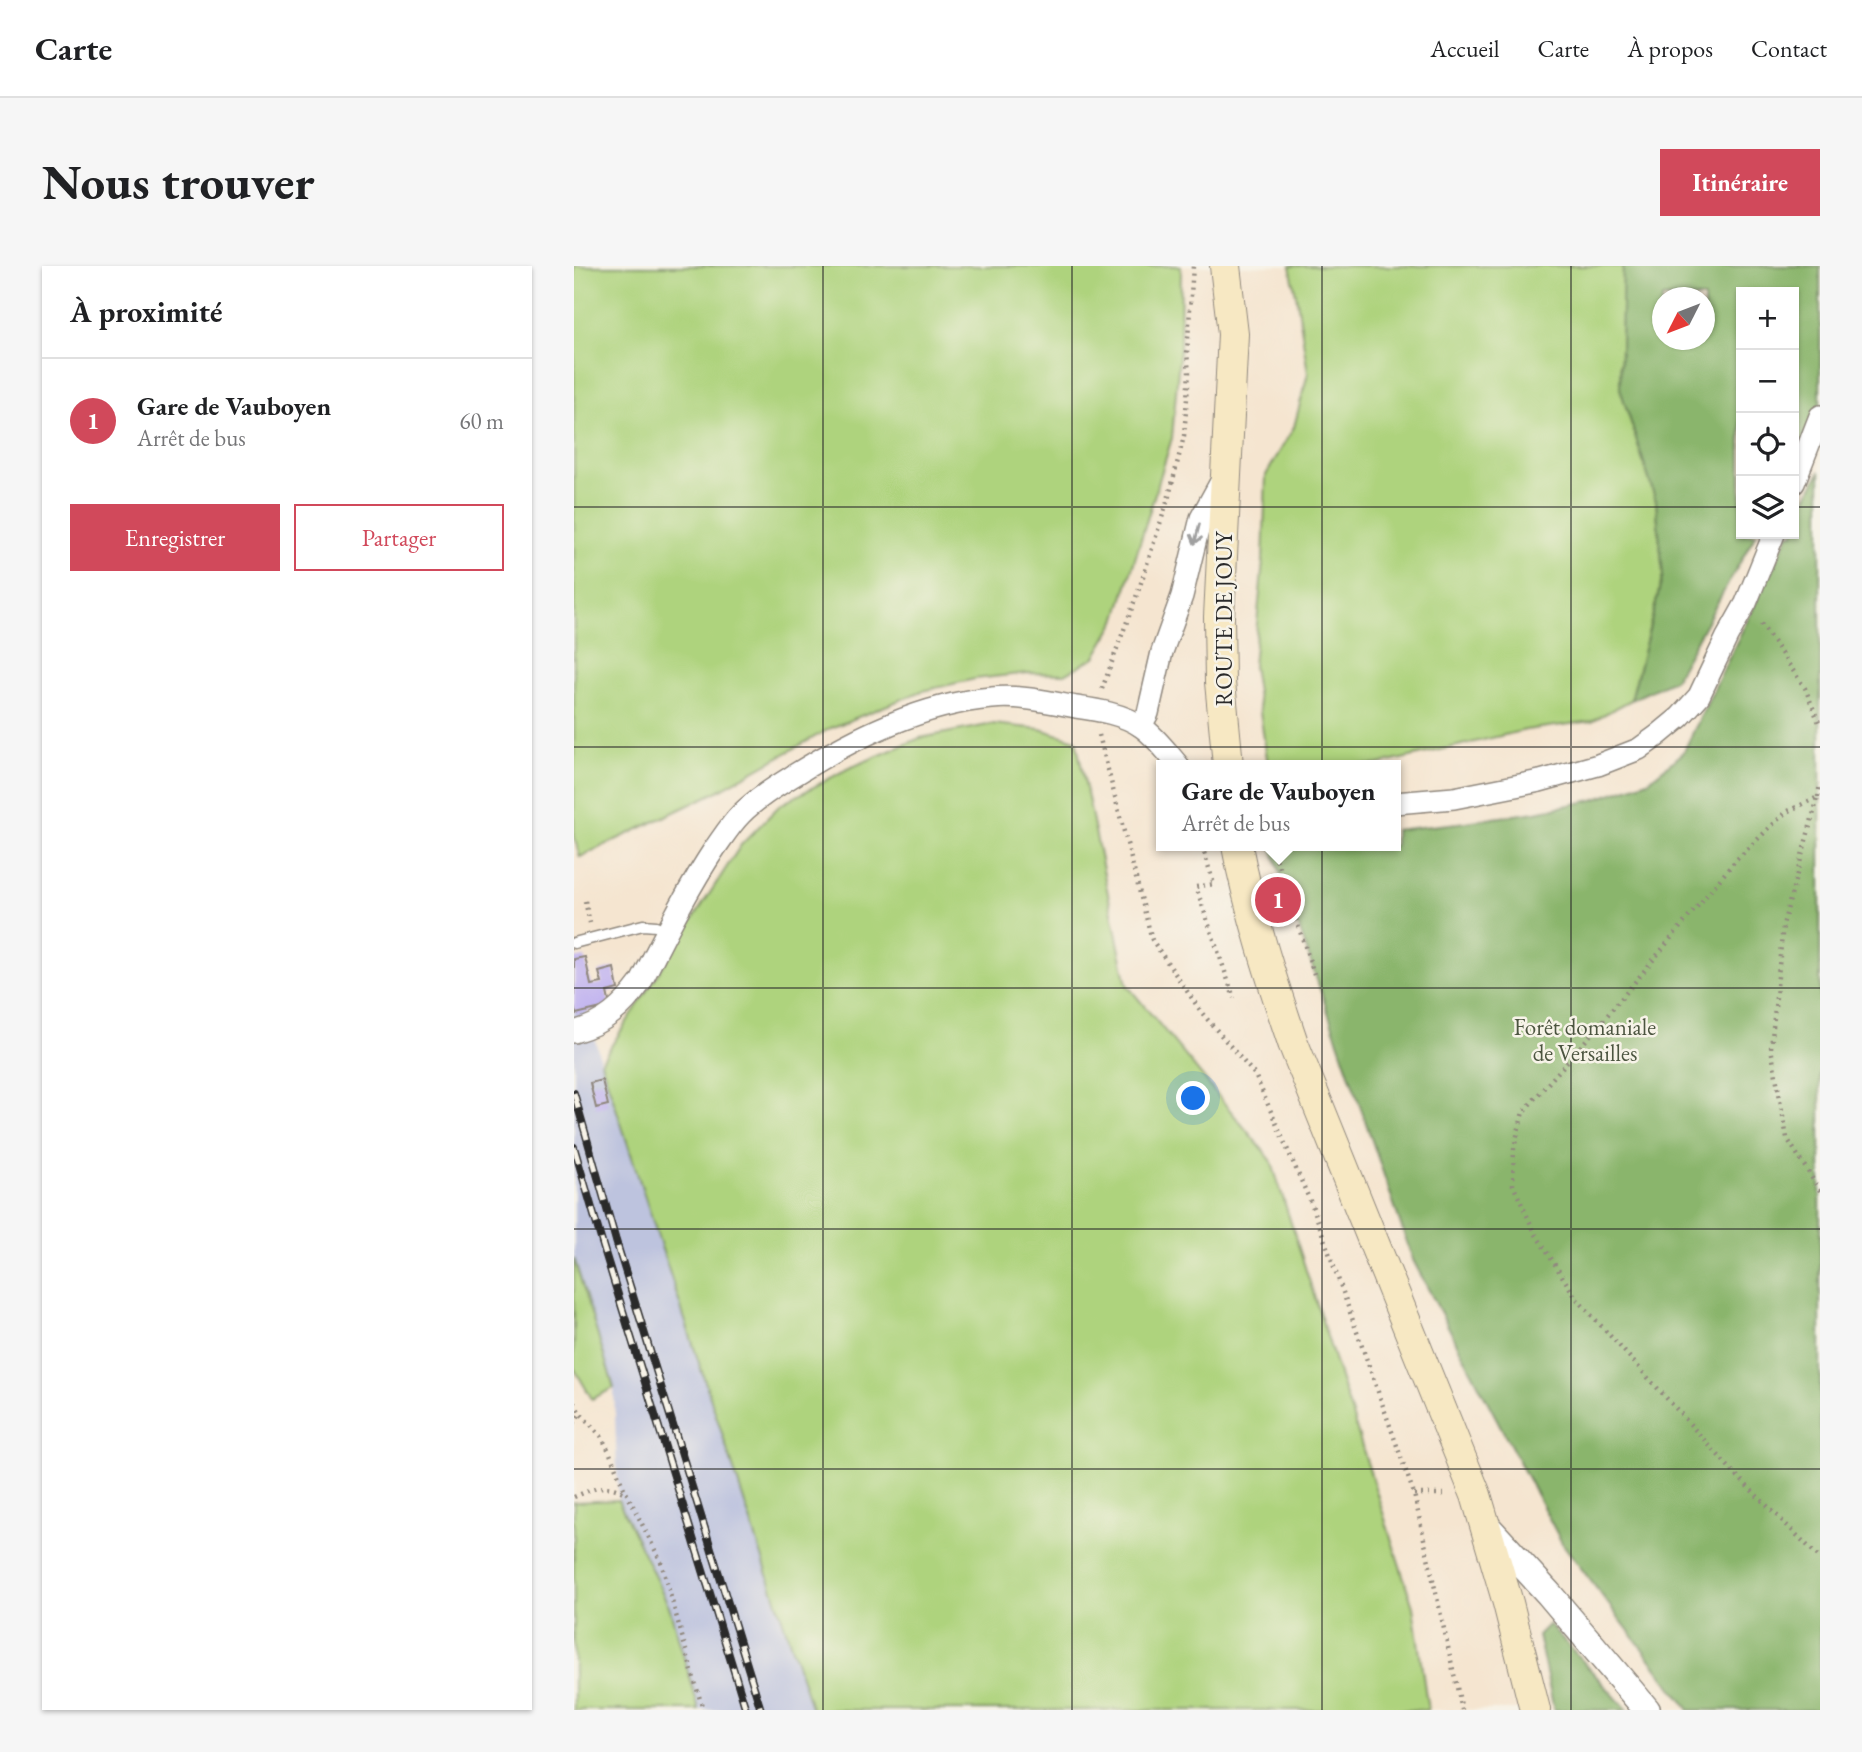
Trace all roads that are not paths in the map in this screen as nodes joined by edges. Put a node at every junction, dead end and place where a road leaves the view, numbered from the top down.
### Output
1 (1225, 266) edge
2 (1820, 416) edge
3 (1226, 473) junction
4 (1797, 476) edge
5 (1772, 539) edge
6 (1141, 726) junction
7 (1174, 760) edge
8 (1228, 760) edge
9 (1401, 802) edge
10 (1238, 851) edge
11 (667, 931) junction
12 (574, 943) edge
13 (575, 1031) edge
14 (1485, 1524) junction
15 (1535, 1710) edge
16 (1647, 1710) edge

1 - 3 main road, ROUTE DE JOUY
2 - 4 street
3 -> 6 street, ROUTE DE JOUY
3 - 8 main road, ROUTE DE JOUY
5 - 9 street
6 - 7 street
6 - 11 street
10 - 14 main road
11 - 12 lane
11 - 13 street
14 - 15 main road
14 - 16 street

